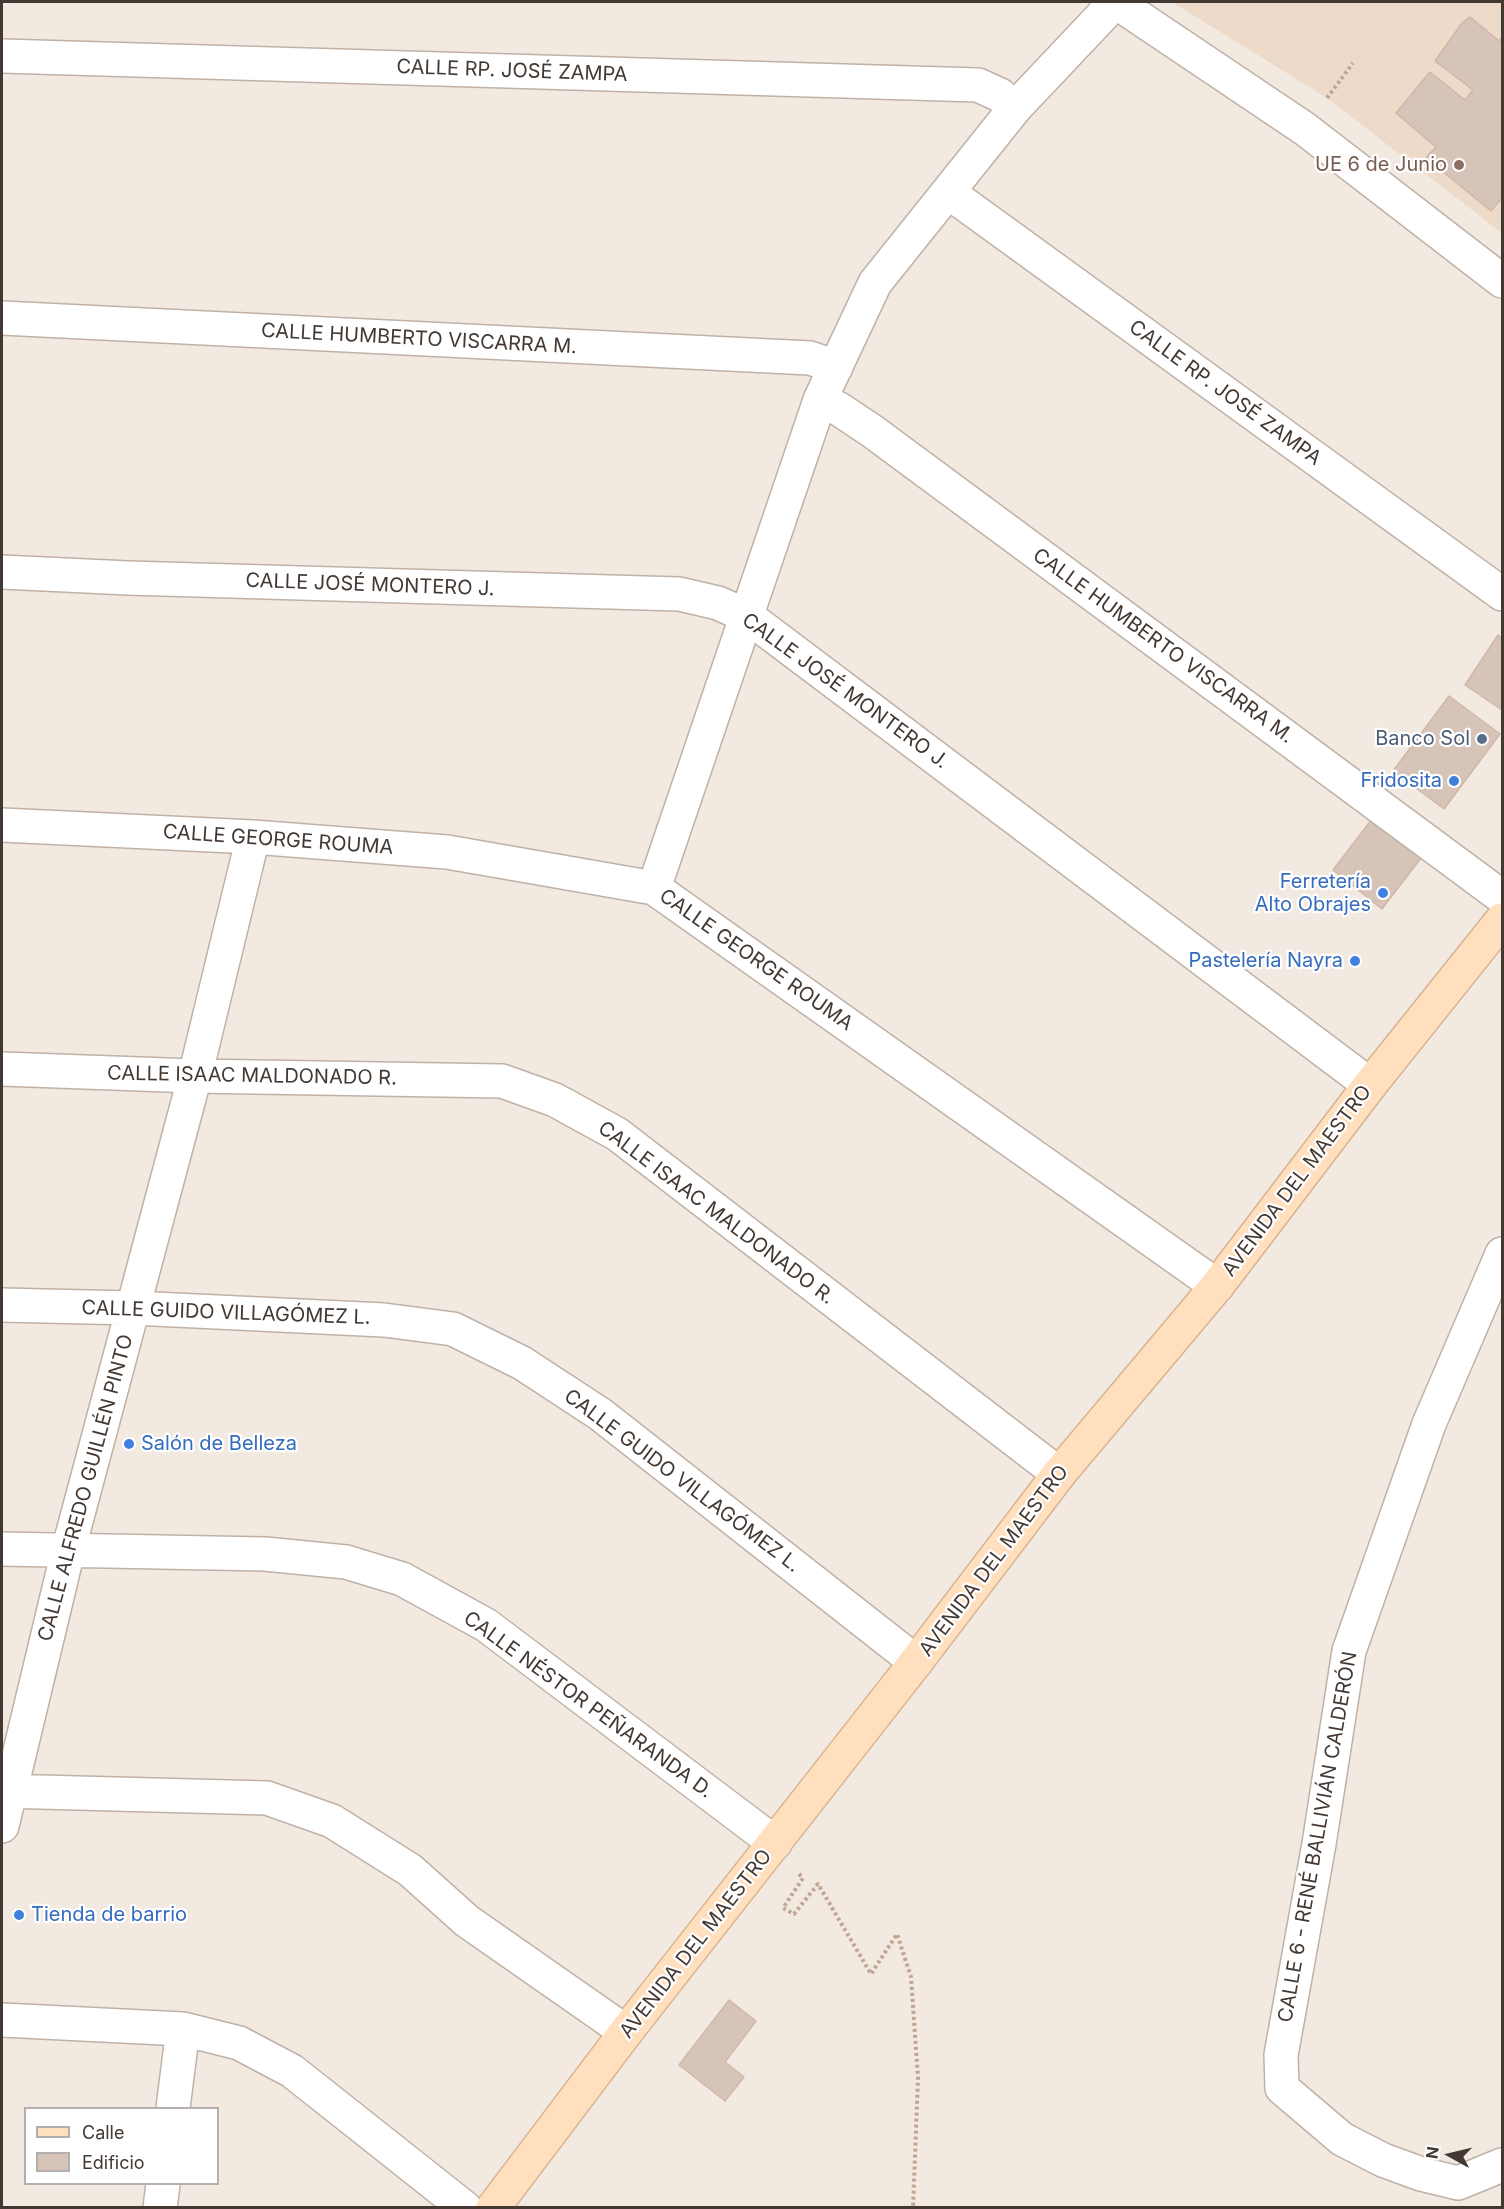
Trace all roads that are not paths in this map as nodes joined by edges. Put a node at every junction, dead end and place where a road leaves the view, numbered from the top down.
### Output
1 (1114, 2) edge
2 (2, 56) edge
3 (1016, 108) junction
4 (948, 192) junction
5 (1503, 281) edge
6 (2, 318) edge
7 (836, 367) junction
8 (820, 400) junction
9 (2, 572) edge
10 (1503, 594) edge
11 (747, 616) junction
12 (2, 825) edge
13 (253, 837) junction
14 (654, 888) junction
15 (1503, 897) edge
16 (1503, 920) edge
17 (2, 1069) edge
18 (195, 1076) junction
19 (1370, 1085) junction
20 (1503, 1254) edge
21 (1217, 1286) junction
22 (2, 1305) edge
23 (133, 1308) junction
24 (1059, 1474) junction
25 (2, 1549) edge
26 (68, 1551) junction
27 (916, 1662) junction
28 (6, 1791) edge
29 (2, 1826) edge
30 (775, 1843) junction
31 (2, 2020) edge
32 (183, 2029) junction
33 (626, 2032) junction
34 (173, 2107) edge
35 (1503, 2165) edge
36 (163, 2185) edge
37 (160, 2208) edge
38 (465, 2208) edge
39 (493, 2208) edge

1 - 3 street
1 - 5 street
2 - 3 street, CALLE RP. JOSÉ ZAMPA
3 - 4 street
4 - 7 street
4 - 10 street, CALLE RP. JOSÉ ZAMPA
6 - 7 street, CALLE HUMBERTO VISCARRA M.
7 - 8 street
8 - 11 street
8 - 15 street, CALLE HUMBERTO VISCARRA M.
9 - 11 street, CALLE JOSÉ MONTERO J.
11 - 14 street
11 - 19 street, CALLE JOSÉ MONTERO J.
12 - 13 street, CALLE GEORGE ROUMA
13 - 14 street, CALLE GEORGE ROUMA
13 - 18 street, CALLE ALFREDO GUILLÉN PINTO
14 - 21 street, CALLE GEORGE ROUMA
16 - 19 main road, AVENIDA DEL MAESTRO
17 - 18 street, CALLE ISAAC MALDONADO R.
18 - 23 street, CALLE ALFREDO GUILLÉN PINTO
18 - 24 street, CALLE ISAAC MALDONADO R.
19 - 21 main road, AVENIDA DEL MAESTRO
20 - 35 street, CALLE 6 - RENÉ BALLIVIÁN CALDERÓN
21 - 24 main road, AVENIDA DEL MAESTRO
22 - 23 street, CALLE GUIDO VILLAGÓMEZ L.
23 - 26 street, CALLE ALFREDO GUILLÉN PINTO
23 - 27 street, CALLE GUIDO VILLAGÓMEZ L.
24 - 27 main road, AVENIDA DEL MAESTRO
25 - 26 street, CALLE NÉSTOR PEÑARANDA D.
26 - 28 street, CALLE ALFREDO GUILLÉN PINTO
26 - 30 street, CALLE NÉSTOR PEÑARANDA D.
27 - 30 main road, AVENIDA DEL MAESTRO
28 - 29 street, CALLE ALFREDO GUILLÉN PINTO
28 - 33 street
30 - 33 main road, AVENIDA DEL MAESTRO
31 - 32 street
32 - 34 street
32 - 38 street
33 - 39 main road, AVENIDA DEL MAESTRO
36 - 37 street

